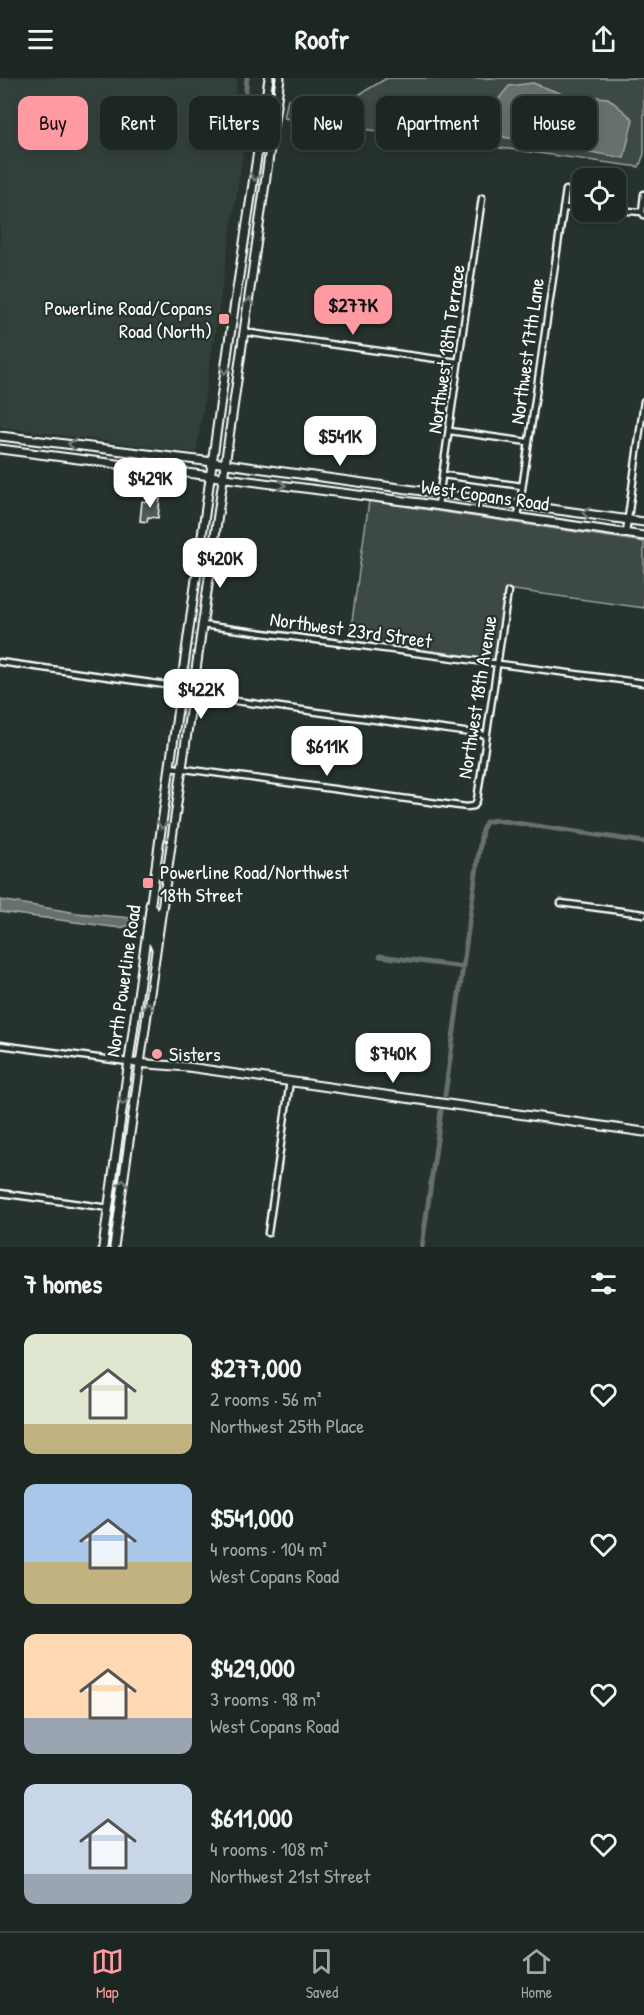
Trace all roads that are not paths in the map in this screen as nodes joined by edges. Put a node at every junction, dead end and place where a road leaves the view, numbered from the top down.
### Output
1 (271, 78) edge
2 (280, 78) edge
3 (268, 91) junction
4 (278, 93) junction
5 (271, 96) edge
6 (278, 96) edge
7 (270, 150) edge
8 (566, 189) dead end
9 (644, 194) edge
10 (482, 198) dead end
11 (563, 208) junction
12 (572, 208) edge
13 (626, 211) edge
14 (643, 213) edge
15 (245, 244) junction
16 (253, 273) junction
17 (244, 332) junction
18 (458, 362) junction
19 (644, 401) edge
20 (450, 431) junction
21 (0, 436) edge
22 (528, 442) junction
23 (0, 449) edge
24 (213, 462) junction
25 (226, 464) junction
26 (210, 475) junction
27 (443, 475) junction
28 (224, 477) junction
29 (522, 486) junction
30 (440, 493) junction
31 (520, 504) junction
32 (438, 505) junction
33 (518, 516) junction
34 (629, 519) junction
35 (644, 522) edge
36 (626, 533) junction
37 (644, 536) edge
38 (508, 592) dead end
39 (190, 623) junction
40 (202, 625) junction
41 (201, 639) junction
42 (0, 662) edge
43 (496, 665) junction
44 (644, 683) edge
45 (180, 687) junction
46 (192, 695) junction
47 (486, 735) junction
48 (170, 767) junction
49 (182, 768) junction
50 (561, 903) dead end
51 (150, 905) junction
52 (644, 914) edge
53 (156, 948) junction
54 (0, 1045) edge
55 (128, 1062) junction
56 (139, 1064) junction
57 (290, 1081) junction
58 (644, 1132) edge
59 (0, 1193) edge
60 (111, 1194) junction
61 (109, 1208) junction
62 (119, 1210) junction
63 (117, 1226) junction
64 (268, 1233) dead end
65 (103, 1247) edge
66 (114, 1247) edge

1 - 3 main road, North Powerline Road
1 - 4 main road
2 - 4 main road, North Powerline Road
3 - 5 main road
3 -> 15 main road, North Powerline Road
4 - 6 main road, North Powerline Road
7 - 16 main road, North Powerline Road
8 - 11 street, Northwest 17th Lane
9 - 14 street
10 - 18 street, Northwest 18th Terrace
11 - 12 street
11 - 22 street, Northwest 17th Lane
13 - 14 street
15 - 16 main road
15 -> 24 main road, North Powerline Road
17 -> 16 main road, North Powerline Road
17 - 18 street
17 - 25 main road, North Powerline Road
18 - 20 street, Northwest 18th Terrace
19 - 34 street
20 - 22 street
20 - 27 street, Northwest 18th Terrace
24 -> 21 main road, West Copans Road
22 - 29 street, Northwest 17th Lane
23 - 26 main road, West Copans Road
24 - 25 main road, West Copans Road
24 - 26 main road, North Powerline Road
25 - 28 main road, North Powerline Road
25 - 30 main road, West Copans Road
26 - 28 main road, West Copans Road
26 - 39 main road, North Powerline Road
27 - 29 street
27 - 30 street, Northwest 18th Terrace
28 -> 32 main road, West Copans Road
28 - 40 main road, North Powerline Road
29 - 31 street, Northwest 17th Lane
30 - 31 main road, West Copans Road
30 - 32 street, Northwest 18th Terrace
31 - 33 street, Northwest 17th Lane
34 -> 31 main road, West Copans Road
32 - 33 main road, West Copans Road
33 - 36 main road, West Copans Road
34 - 35 main road, West Copans Road
34 - 36 street
36 - 37 main road, West Copans Road
38 - 43 street, Northwest 18th Avenue
39 - 41 main road
39 - 45 main road, North Powerline Road
40 - 41 main road, North Powerline Road
40 - 43 street, Northwest 23rd Street
41 - 46 main road, North Powerline Road
42 - 45 street
43 - 44 street, Northwest 23rd Street
43 - 47 street, Northwest 18th Avenue
45 - 48 main road, North Powerline Road
46 - 47 street
46 - 49 main road, North Powerline Road
47 - 49 street, Northwest 18th Avenue
48 - 49 street
48 -> 51 main road, North Powerline Road
49 - 53 main road, North Powerline Road
50 - 52 street
51 - 53 main road
51 - 55 main road, North Powerline Road
56 -> 53 main road, North Powerline Road
54 - 55 street
55 - 56 main road
55 -> 60 main road, North Powerline Road
56 - 57 main road
62 -> 56 main road, North Powerline Road
57 - 58 main road
57 - 64 street
59 - 61 street
60 - 61 main road, North Powerline Road
60 - 62 main road
61 - 63 main road
61 - 65 main road, North Powerline Road
62 - 63 main road, North Powerline Road
63 - 66 main road, North Powerline Road

